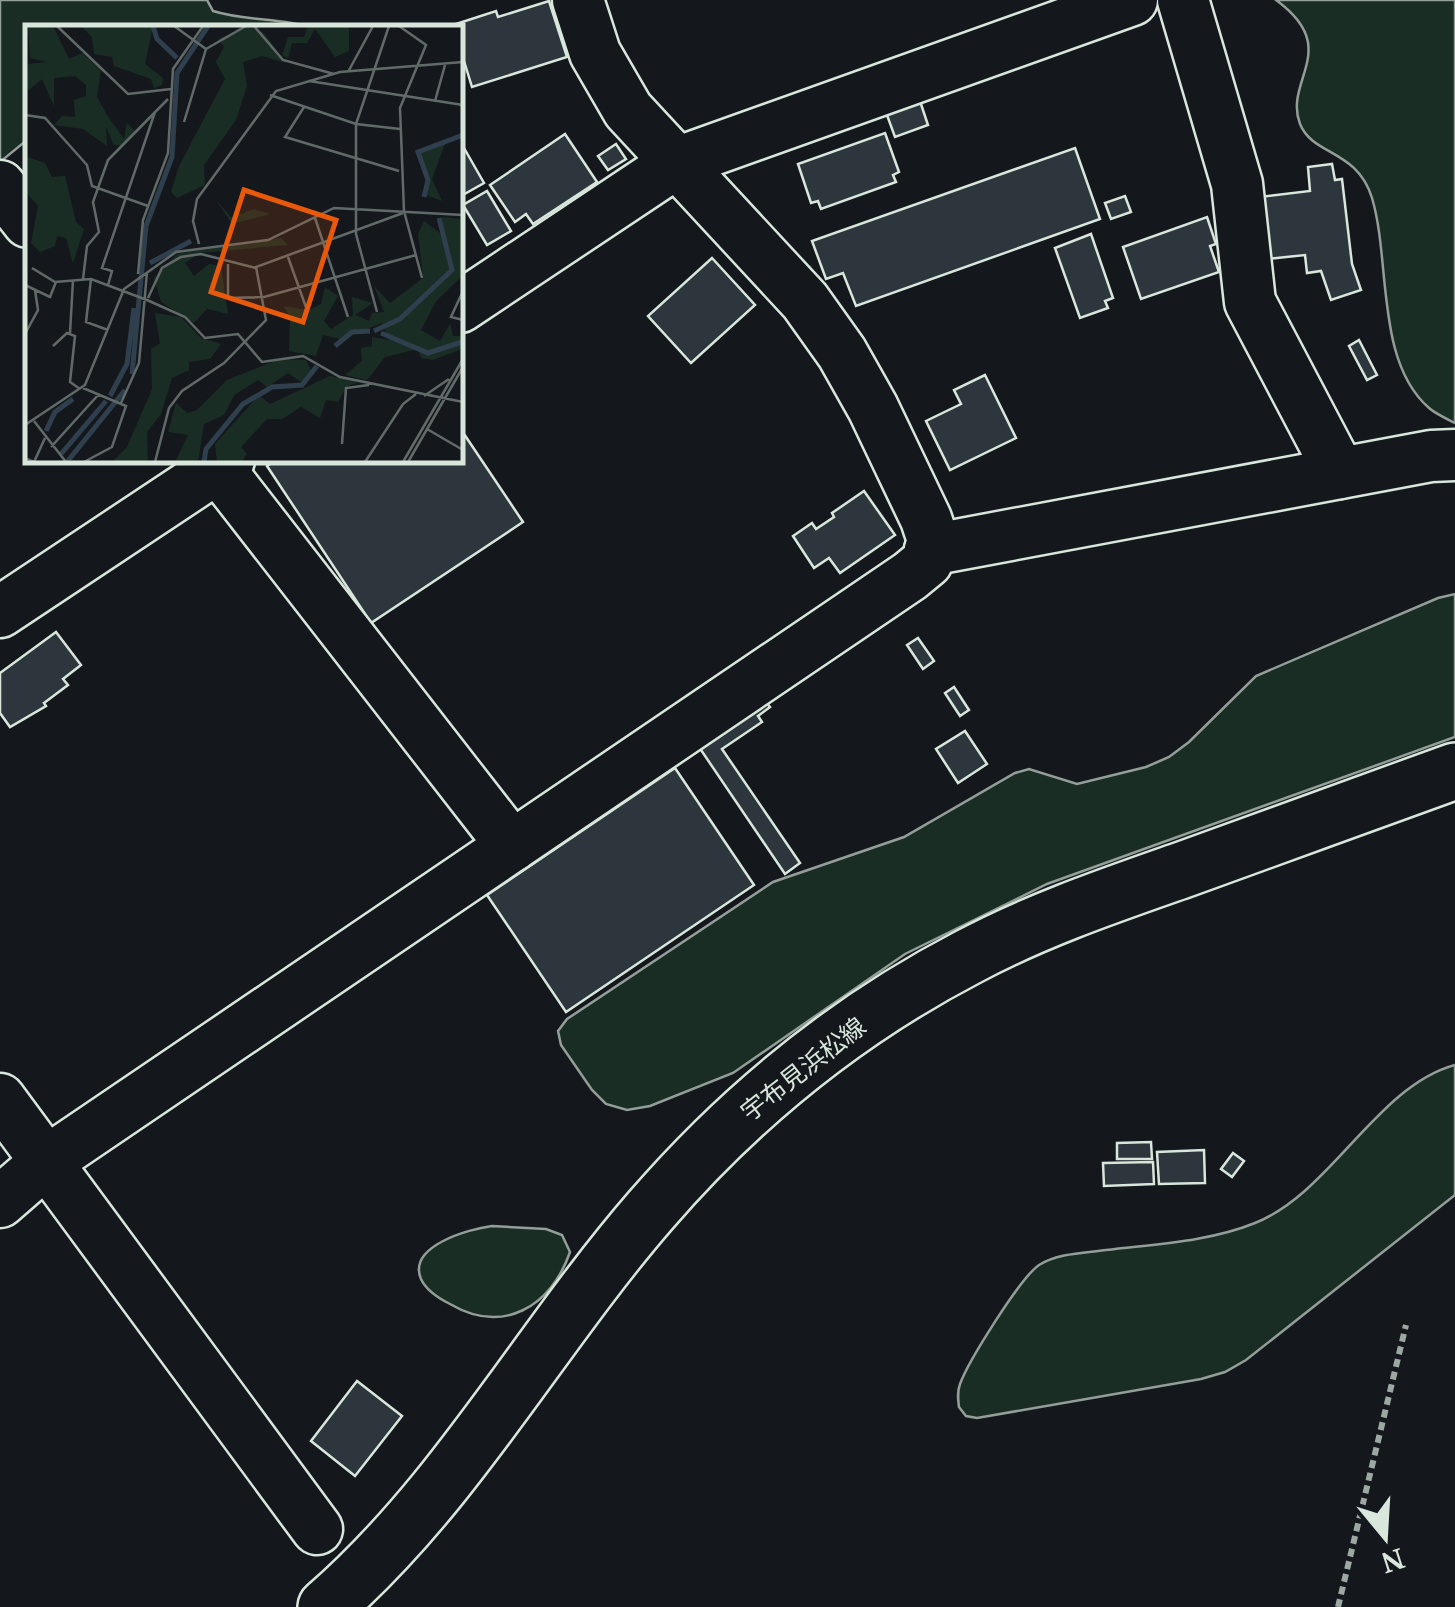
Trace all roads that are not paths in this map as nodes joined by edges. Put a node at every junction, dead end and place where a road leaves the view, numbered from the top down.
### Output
1 (578, 0) edge
2 (1132, 0) edge
3 (1183, 0) edge
4 (676, 163) junction
5 (0, 186) edge
6 (25, 218) edge
7 (462, 306) edge
8 (1455, 455) edge
9 (220, 462) edge
10 (1340, 473) junction
11 (930, 550) junction
12 (0, 612) edge
13 (1455, 772) edge
14 (512, 846) junction
15 (0, 1099) edge
16 (46, 1162) junction
17 (0, 1202) edge
18 (317, 1530) dead end
19 (326, 1607) edge

1 - 4 street
2 - 4 street
3 - 10 street
4 - 7 street
4 - 11 street
5 - 6 street
8 - 10 street
9 - 12 street
9 - 14 street
10 - 11 street
11 - 14 street
13 - 19 main road, 宇布見浜松線
14 - 16 street
15 - 16 street
16 - 17 street
16 - 18 street

